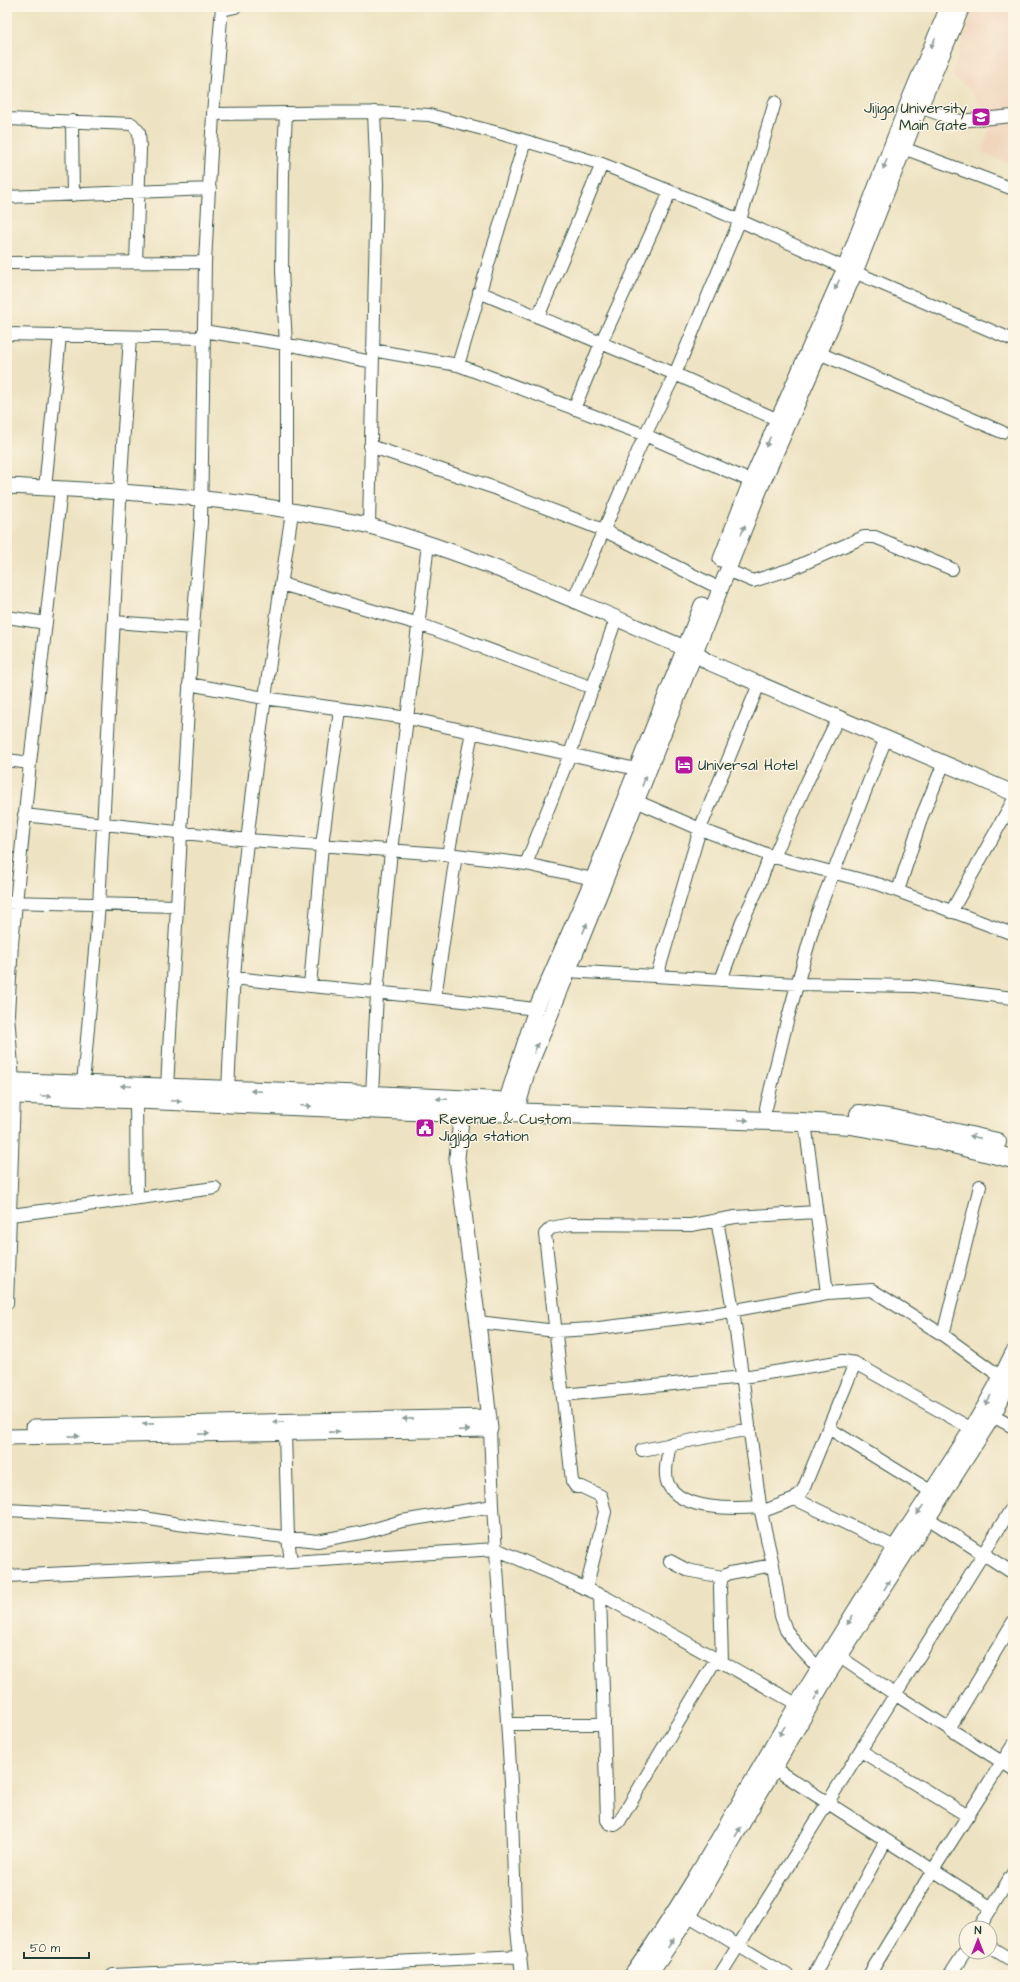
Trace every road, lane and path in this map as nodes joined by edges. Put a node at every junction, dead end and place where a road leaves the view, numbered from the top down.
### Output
1 (235, 7) edge
2 (948, 7) edge
3 (962, 7) edge
4 (222, 9) edge
5 (775, 102) dead end
6 (914, 105) junction
7 (374, 112) junction
8 (213, 114) junction
9 (286, 114) junction
10 (1013, 116) edge
11 (7, 119) edge
12 (72, 121) junction
13 (525, 141) junction
14 (903, 148) junction
15 (602, 164) junction
16 (210, 189) junction
17 (1013, 189) edge
18 (670, 192) junction
19 (138, 193) junction
20 (73, 195) junction
21 (7, 197) edge
22 (740, 220) junction
23 (136, 262) junction
24 (205, 262) junction
25 (7, 263) edge
26 (850, 270) junction
27 (479, 292) junction
28 (538, 317) junction
29 (7, 334) edge
30 (60, 335) junction
31 (203, 335) junction
32 (130, 337) junction
33 (1013, 340) edge
34 (601, 343) junction
35 (286, 344) junction
36 (372, 350) junction
37 (819, 353) junction
38 (372, 362) junction
39 (458, 365) junction
40 (675, 374) junction
41 (574, 409) junction
42 (783, 422) junction
43 (1002, 432) dead end
44 (645, 436) junction
45 (370, 446) junction
46 (751, 482) junction
47 (7, 486) edge
48 (46, 488) junction
49 (7, 495) edge
50 (120, 497) junction
51 (60, 498) junction
52 (201, 503) junction
53 (288, 514) junction
54 (368, 526) junction
55 (603, 530) junction
56 (428, 548) junction
57 (952, 569) dead end
58 (727, 570) junction
59 (281, 584) junction
60 (711, 584) junction
61 (573, 601) junction
62 (7, 617) edge
63 (114, 622) junction
64 (46, 624) junction
65 (419, 624) junction
66 (613, 627) junction
67 (193, 628) junction
68 (688, 654) junction
69 (189, 684) junction
70 (759, 684) junction
71 (594, 688) junction
72 (264, 698) junction
73 (340, 710) junction
74 (408, 718) junction
75 (838, 718) junction
76 (472, 732) junction
77 (886, 738) junction
78 (570, 754) junction
79 (7, 760) edge
80 (30, 763) junction
81 (944, 764) junction
82 (636, 769) junction
83 (1013, 793) edge
84 (636, 801) junction
85 (1013, 801) edge
86 (24, 815) junction
87 (104, 823) junction
88 (700, 829) junction
89 (181, 831) junction
90 (248, 840) junction
91 (322, 845) junction
92 (391, 851) junction
93 (452, 855) junction
94 (772, 856) junction
95 (526, 864) junction
96 (833, 872) junction
97 (593, 879) junction
98 (898, 891) junction
99 (11, 902) edge
100 (99, 905) junction
101 (177, 906) junction
102 (951, 912) junction
103 (1013, 934) edge
104 (566, 971) junction
105 (657, 976) junction
106 (234, 978) junction
107 (721, 980) junction
108 (797, 984) junction
109 (310, 986) junction
110 (377, 993) junction
111 (435, 997) junction
112 (1013, 998) edge
113 (536, 1009) junction
114 (83, 1084) junction
115 (166, 1087) junction
116 (11, 1088) edge
117 (228, 1090) junction
118 (372, 1095) junction
119 (136, 1100) junction
120 (462, 1106) junction
121 (512, 1107) junction
122 (766, 1108) junction
123 (805, 1122) junction
124 (1013, 1146) edge
125 (1013, 1159) edge
126 (980, 1186) dead end
127 (215, 1188) dead end
128 (137, 1198) junction
129 (816, 1212) junction
130 (11, 1215) junction
131 (717, 1220) junction
132 (827, 1292) junction
133 (7, 1302) edge
134 (733, 1310) junction
135 (478, 1322) junction
136 (556, 1331) junction
137 (943, 1335) junction
138 (1013, 1353) edge
139 (855, 1363) junction
140 (1007, 1376) edge
141 (743, 1377) junction
142 (563, 1395) junction
143 (994, 1416) junction
144 (489, 1423) junction
145 (7, 1427) edge
146 (1013, 1427) edge
147 (750, 1429) junction
148 (830, 1429) junction
149 (972, 1429) junction
150 (285, 1433) junction
151 (7, 1437) edge
152 (670, 1444) junction
153 (642, 1450) dead end
154 (932, 1492) junction
155 (795, 1499) junction
156 (493, 1506) junction
157 (1013, 1506) edge
158 (7, 1510) edge
159 (761, 1510) junction
160 (929, 1519) junction
161 (288, 1538) junction
162 (895, 1547) junction
163 (496, 1548) junction
164 (984, 1554) junction
165 (670, 1561) dead end
166 (291, 1562) junction
167 (773, 1565) junction
168 (1013, 1573) edge
169 (7, 1576) edge
170 (722, 1577) junction
171 (586, 1589) junction
172 (600, 1595) junction
173 (1013, 1622) edge
174 (840, 1657) junction
175 (719, 1661) junction
176 (819, 1669) junction
177 (896, 1695) junction
178 (803, 1707) junction
179 (507, 1724) junction
180 (604, 1724) junction
181 (949, 1729) junction
182 (1013, 1745) edge
183 (861, 1751) junction
184 (1008, 1766) edge
185 (775, 1769) junction
186 (828, 1803) junction
187 (968, 1816) junction
188 (886, 1840) junction
189 (933, 1870) junction
190 (1013, 1873) edge
191 (992, 1908) junction
192 (689, 1916) junction
193 (985, 1920) edge
194 (738, 1946) junction
195 (998, 1952) edge
196 (520, 1956) junction
197 (960, 1960) edge
198 (1013, 1961) edge
199 (315, 1970) edge
200 (165, 1974) edge
201 (113, 1975) edge
202 (522, 1975) edge
203 (632, 1975) edge
204 (649, 1975) edge
205 (720, 1975) edge
206 (787, 1975) edge
207 (814, 1975) edge
208 (870, 1975) edge
209 (950, 1975) edge

1 - 4 street
2 -> 6 main road
3 - 6 main road
4 - 8 street
5 - 22 street
6 - 10 street
6 - 14 main road
6 -> 26 main road
7 - 9 street
7 - 13 street
7 - 36 street
8 - 9 street
8 - 16 street
9 - 35 street
11 - 12 street
12 - 19 street
12 - 20 street
13 - 15 street
13 - 27 street
14 - 17 street
14 - 26 main road
15 - 18 street
15 - 28 street
16 - 19 street
16 - 24 street
18 - 22 street
18 - 34 street
19 - 20 street
19 - 23 street
20 - 21 street
22 - 26 street
22 - 40 street
23 - 24 street
23 - 25 street
24 - 31 street
26 - 33 street
26 - 37 main road
26 -> 42 main road
27 - 28 street
27 - 39 street
28 - 34 street
29 - 30 street
30 - 32 street
30 - 48 street
31 - 32 street
31 - 35 street
31 - 52 street
32 - 50 street
34 - 40 street
34 - 41 street
35 - 38 street
35 - 53 street
36 - 38 street
36 - 39 street
37 - 42 main road
37 - 43 street
38 - 45 street
39 - 41 street
40 - 42 street
40 - 44 street
41 - 44 street
42 -> 46 main road
58 -> 42 main road
44 - 46 street
44 - 55 street
45 - 54 street
45 - 55 street
46 - 60 main road
47 - 48 main road
48 - 50 main road
49 - 51 main road
50 - 51 main road
50 - 52 main road
50 - 63 street
51 - 64 street
52 - 53 main road
52 - 67 street
53 - 54 main road
53 - 56 main road
53 - 59 street
54 - 56 main road
55 - 60 street
55 - 61 street
56 - 61 main road
56 - 65 street
56 - 66 main road
57 - 58 street
58 - 68 main road
59 - 65 street
59 - 72 street
60 - 68 main road
61 - 68 main road
62 - 64 street
63 - 67 street
63 - 87 street
64 - 80 street
65 - 71 street
65 - 74 street
66 - 68 main road
66 - 71 street
67 - 69 street
68 - 70 main road
68 - 82 main road
84 -> 68 main road
69 - 72 street
69 - 89 street
70 - 75 main road
70 - 88 street
71 - 78 street
72 - 73 street
72 - 90 street
73 - 74 street
73 - 91 street
74 - 76 street
74 - 92 street
75 - 77 main road
75 - 94 street
76 - 78 street
76 - 93 street
77 - 81 main road
77 - 96 street
78 - 82 street
78 - 95 street
79 - 80 street
80 - 86 street
81 - 83 main road
81 - 98 street
82 - 97 main road
84 - 88 street
104 -> 84 main road
85 - 102 street
86 - 87 street
86 - 99 street
87 - 89 street
87 - 100 street
88 - 94 street
88 - 105 street
89 - 90 street
89 - 101 street
90 - 91 street
90 - 106 street
91 - 92 street
91 - 109 street
92 - 93 street
92 - 110 street
93 - 95 street
93 - 111 street
94 - 96 street
94 - 107 street
95 - 97 street
96 - 98 street
96 - 108 street
97 - 113 main road
98 - 102 street
99 - 100 street
99 - 116 street
100 - 101 street
100 - 114 street
101 - 115 street
102 - 103 street
104 - 105 street
121 -> 104 main road
105 - 107 street
106 - 109 street
106 - 117 street
107 - 108 street
108 - 112 street
108 - 122 street
109 - 110 street
110 - 111 street
110 - 118 street
111 - 113 street
113 - 121 main road
115 -> 114 highway
114 - 116 highway
115 - 117 highway
116 -> 119 highway
116 - 130 street
118 -> 117 highway
120 -> 118 highway
119 -> 120 highway
119 - 128 street
120 - 121 highway
120 - 135 main road
121 - 122 highway
121 -> 123 highway
124 -> 122 highway
123 - 125 highway
123 - 129 street
126 - 137 street
127 - 128 street
128 - 130 street
129 - 131 street
129 - 132 street
130 - 133 street
131 - 134 street
131 - 136 street
132 - 134 street
132 - 137 street
134 - 136 street
134 - 141 street
135 - 136 street
135 - 144 main road
136 - 142 street
137 - 140 street
138 - 140 main road
139 - 141 street
139 - 148 street
139 - 149 street
140 - 143 main road
140 -> 149 main road
141 - 142 street
141 - 147 street
142 - 171 street
143 - 146 street
143 - 160 main road
144 -> 145 main road
150 -> 144 main road
144 - 156 street
147 - 152 street
147 - 159 street
148 - 154 street
148 - 155 street
149 - 154 main road
151 -> 150 main road
150 - 161 street
152 - 153 street
152 - 159 street
154 -> 162 main road
155 - 159 street
155 - 162 street
156 - 161 street
156 - 163 street
157 - 164 street
158 - 161 street
159 - 167 street
160 - 164 street
174 -> 160 main road
161 - 166 street
162 -> 176 main road
163 - 166 street
163 - 171 street
163 - 179 street
164 - 168 street
164 - 177 street
165 - 170 street
166 - 169 street
167 - 170 street
167 - 176 street
170 - 175 street
171 - 172 street
172 - 175 street
172 - 180 street
173 - 181 street
174 - 177 street
178 -> 174 main road
175 - 178 street
175 - 180 street
176 - 178 main road
177 - 181 street
177 - 183 street
178 - 185 main road
178 -> 203 main road
179 - 180 street
179 - 196 street
181 - 184 street
182 - 184 street
183 - 186 street
183 - 187 street
184 - 187 street
185 - 186 street
192 -> 185 main road
186 - 188 street
186 - 194 street
187 - 189 street
188 - 189 street
188 - 207 street
189 - 191 street
189 - 208 street
190 - 191 street
191 - 193 street
192 - 194 street
204 -> 192 main road
194 - 205 street
194 - 206 street
195 - 198 street
196 - 199 street
196 - 202 street
197 - 209 street
199 - 200 street
200 - 201 street

